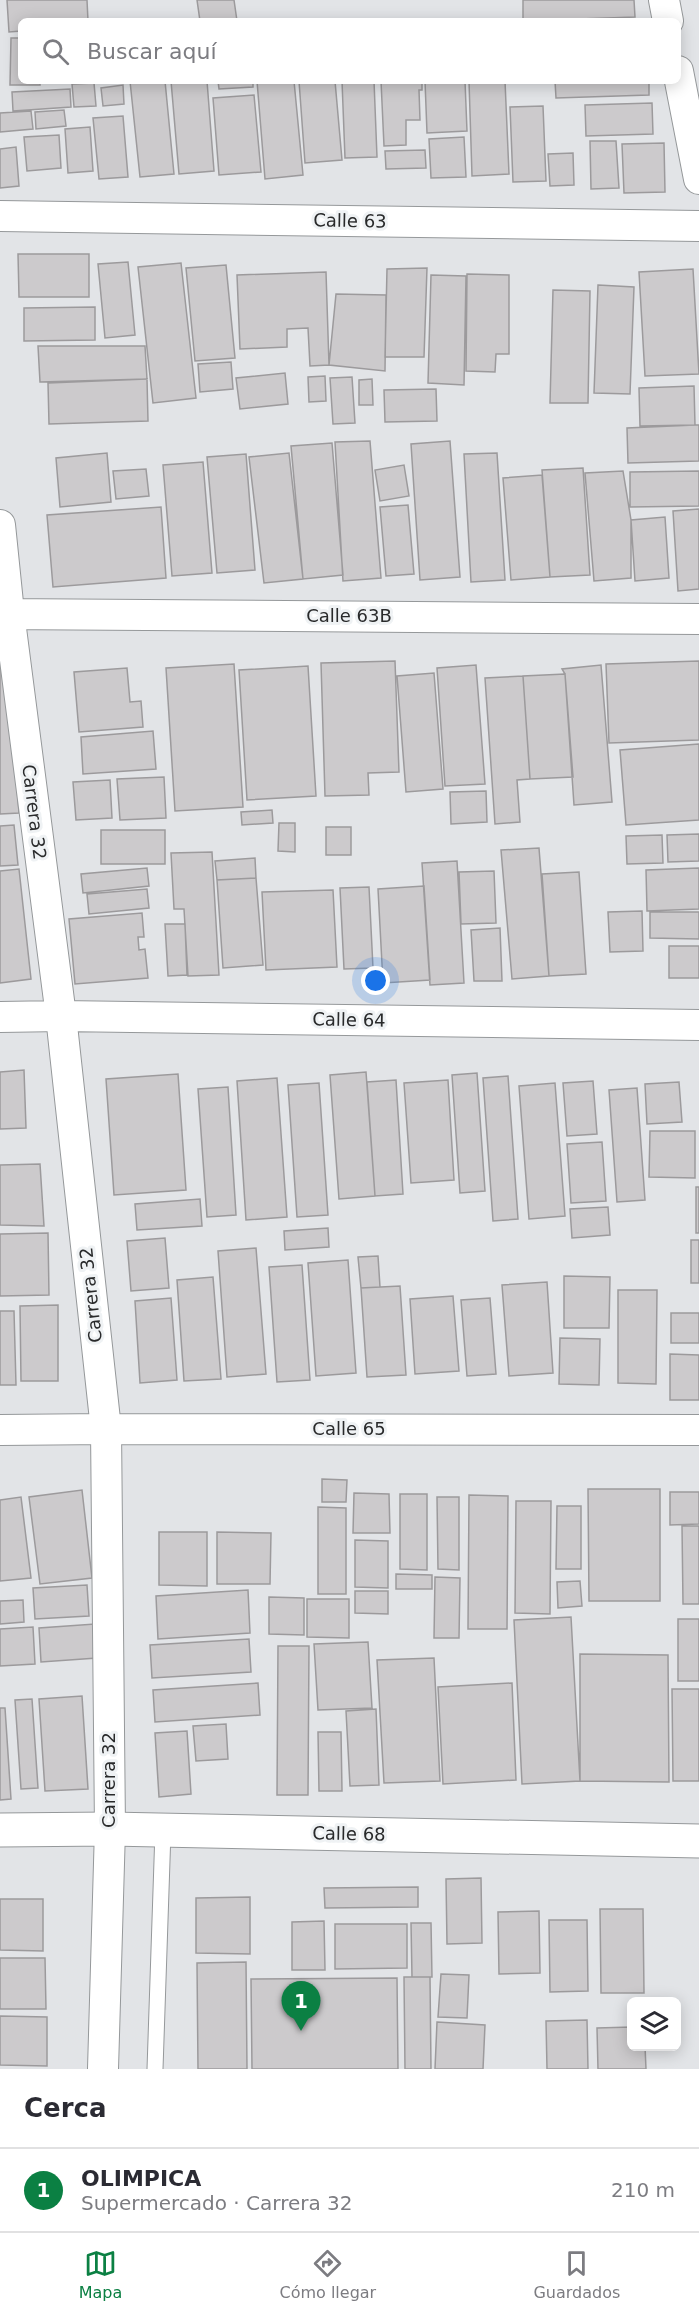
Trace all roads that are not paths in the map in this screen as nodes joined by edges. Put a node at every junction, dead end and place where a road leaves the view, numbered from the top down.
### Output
1 (664, 0) edge
2 (667, 18) edge
3 (681, 84) edge
4 (699, 179) edge
5 (0, 216) edge
6 (699, 226) edge
7 (0, 525) edge
8 (4, 613) edge
9 (699, 619) edge
10 (61, 1016) junction
11 (0, 1017) edge
12 (699, 1025) edge
13 (106, 1429) junction
14 (699, 1430) edge
15 (0, 1431) edge
16 (110, 1829) junction
17 (0, 1830) edge
18 (163, 1831) junction
19 (699, 1841) edge
20 (103, 2069) edge
21 (155, 2069) edge

1 - 2 street
3 - 4 street
5 - 6 street, Calle 63
7 - 8 street, Carrera 32
8 - 9 street, Calle 63B
8 - 10 street, Carrera 32
10 - 11 street, Calle 64
10 - 12 street, Calle 64
10 - 13 street, Carrera 32
13 - 14 street, Calle 65
13 - 15 street, Calle 65
13 - 16 street, Carrera 32
16 - 17 street, Calle 68
16 - 18 street, Calle 68
16 - 20 street, Carrera 32
18 - 19 street, Calle 68
18 - 21 lane

